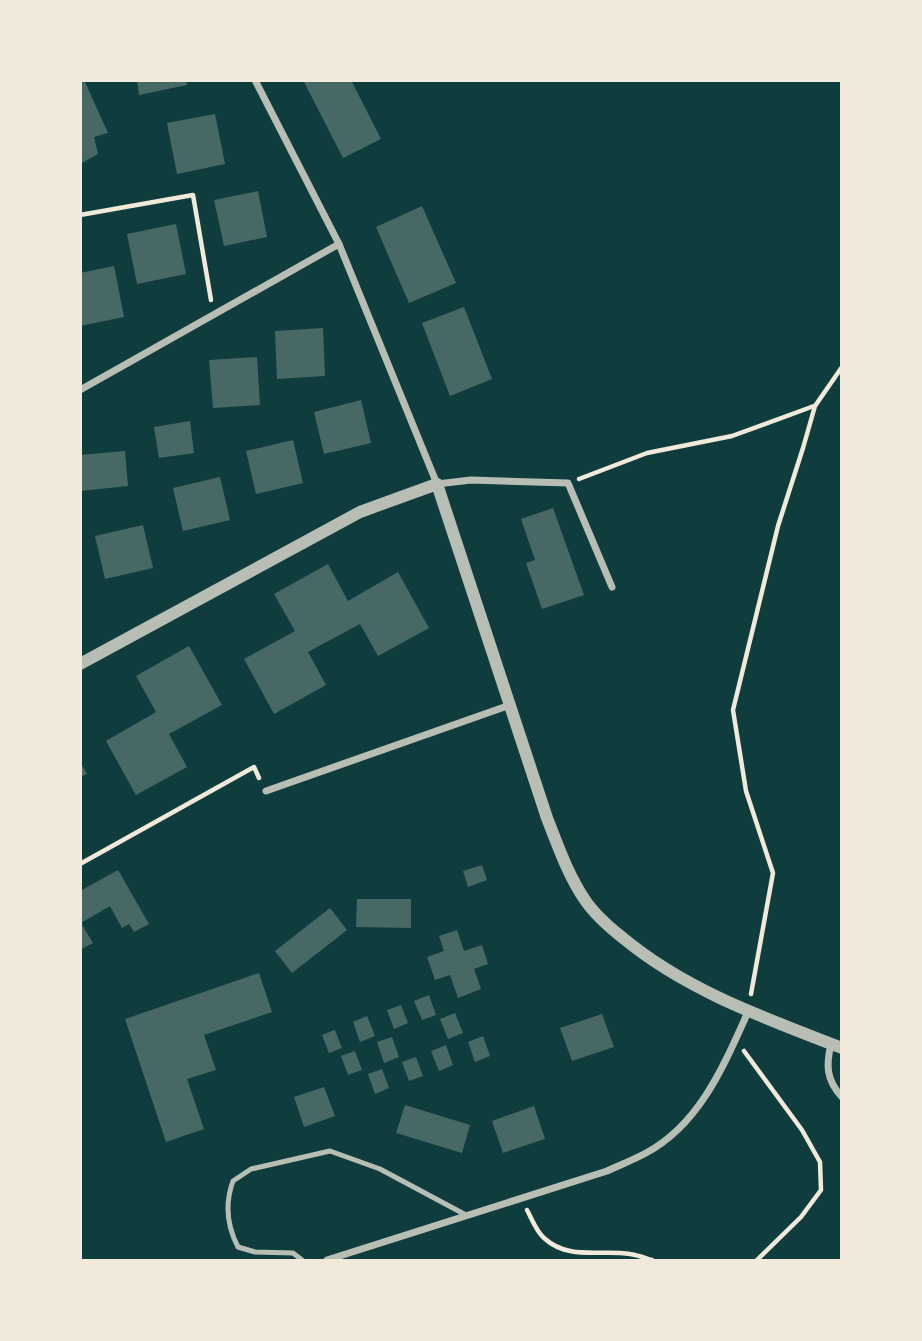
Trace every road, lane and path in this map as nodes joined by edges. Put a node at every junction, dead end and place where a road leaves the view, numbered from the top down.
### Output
1 (255, 80) edge
2 (80, 215) edge
3 (339, 244) junction
4 (214, 315) junction
5 (842, 367) edge
6 (80, 390) edge
7 (815, 406) junction
8 (568, 483) junction
9 (437, 484) junction
10 (612, 587) dead end
11 (80, 664) edge
12 (510, 705) junction
13 (266, 792) joint
14 (80, 864) edge
15 (748, 1012) junction
16 (736, 1040) junction
17 (836, 1046) edge
18 (842, 1097) edge
19 (520, 1198) junction
20 (466, 1215) junction
21 (302, 1261) edge
22 (327, 1261) edge
23 (652, 1261) edge
24 (757, 1261) edge

1 - 3 street
2 - 4 path
3 - 4 street
3 - 9 street
4 - 6 street
5 - 7 path
7 - 8 path
7 - 15 path
8 - 9 street
8 - 10 street
9 - 11 street
9 - 12 street
12 - 13 street
12 - 15 street
13 - 14 path
15 - 16 street
15 - 17 street
16 - 19 street
16 - 24 path
17 - 18 street
19 - 20 street
19 - 23 path
20 - 21 lane
20 - 22 street

